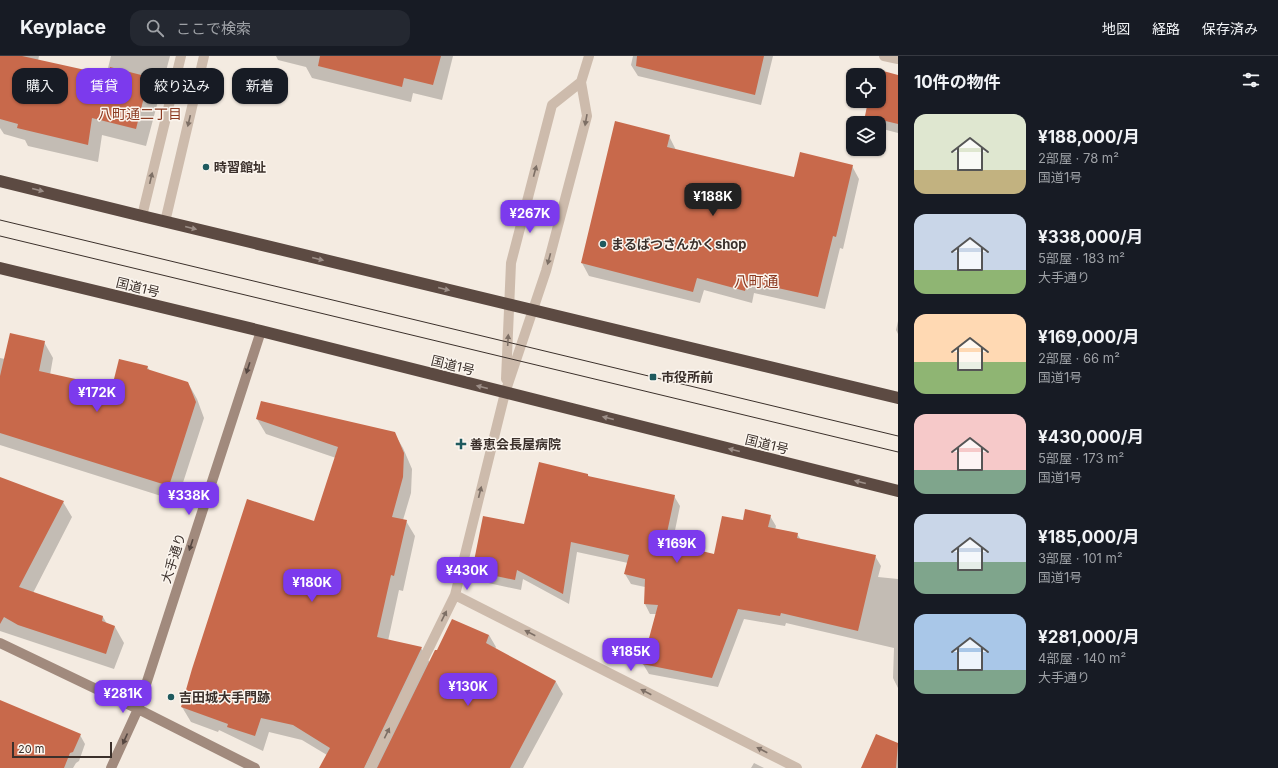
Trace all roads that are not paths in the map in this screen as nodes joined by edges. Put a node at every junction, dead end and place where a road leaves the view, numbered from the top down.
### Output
1 (181, 56) edge
2 (204, 56) edge
3 (589, 56) edge
4 (884, 56) edge
5 (898, 59) edge
6 (581, 82) junction
7 (0, 181) edge
8 (142, 216) junction
9 (165, 222) junction
10 (0, 268) edge
11 (510, 305) junction
12 (533, 310) junction
13 (261, 331) junction
14 (505, 393) junction
15 (898, 398) edge
16 (898, 491) edge
17 (455, 595) junction
18 (0, 643) edge
19 (138, 709) junction
20 (112, 768) edge
21 (256, 768) edge
22 (370, 768) edge
23 (797, 768) edge

8 -> 1 street
2 -> 9 street
3 - 6 street
4 - 5 street
11 -> 6 street
6 -> 12 street
7 -> 8 highway
8 - 9 highway
9 -> 11 highway
10 - 13 highway, 国道1号
11 - 12 highway
14 -> 11 street
12 - 14 street
12 - 15 highway
14 -> 13 highway, 国道1号
13 -> 19 street, 大手通り
16 -> 14 highway, 国道1号
17 -> 14 street
22 -> 17 street
23 -> 17 street
18 - 19 street
19 -> 20 street, 大手通り
19 - 21 street

